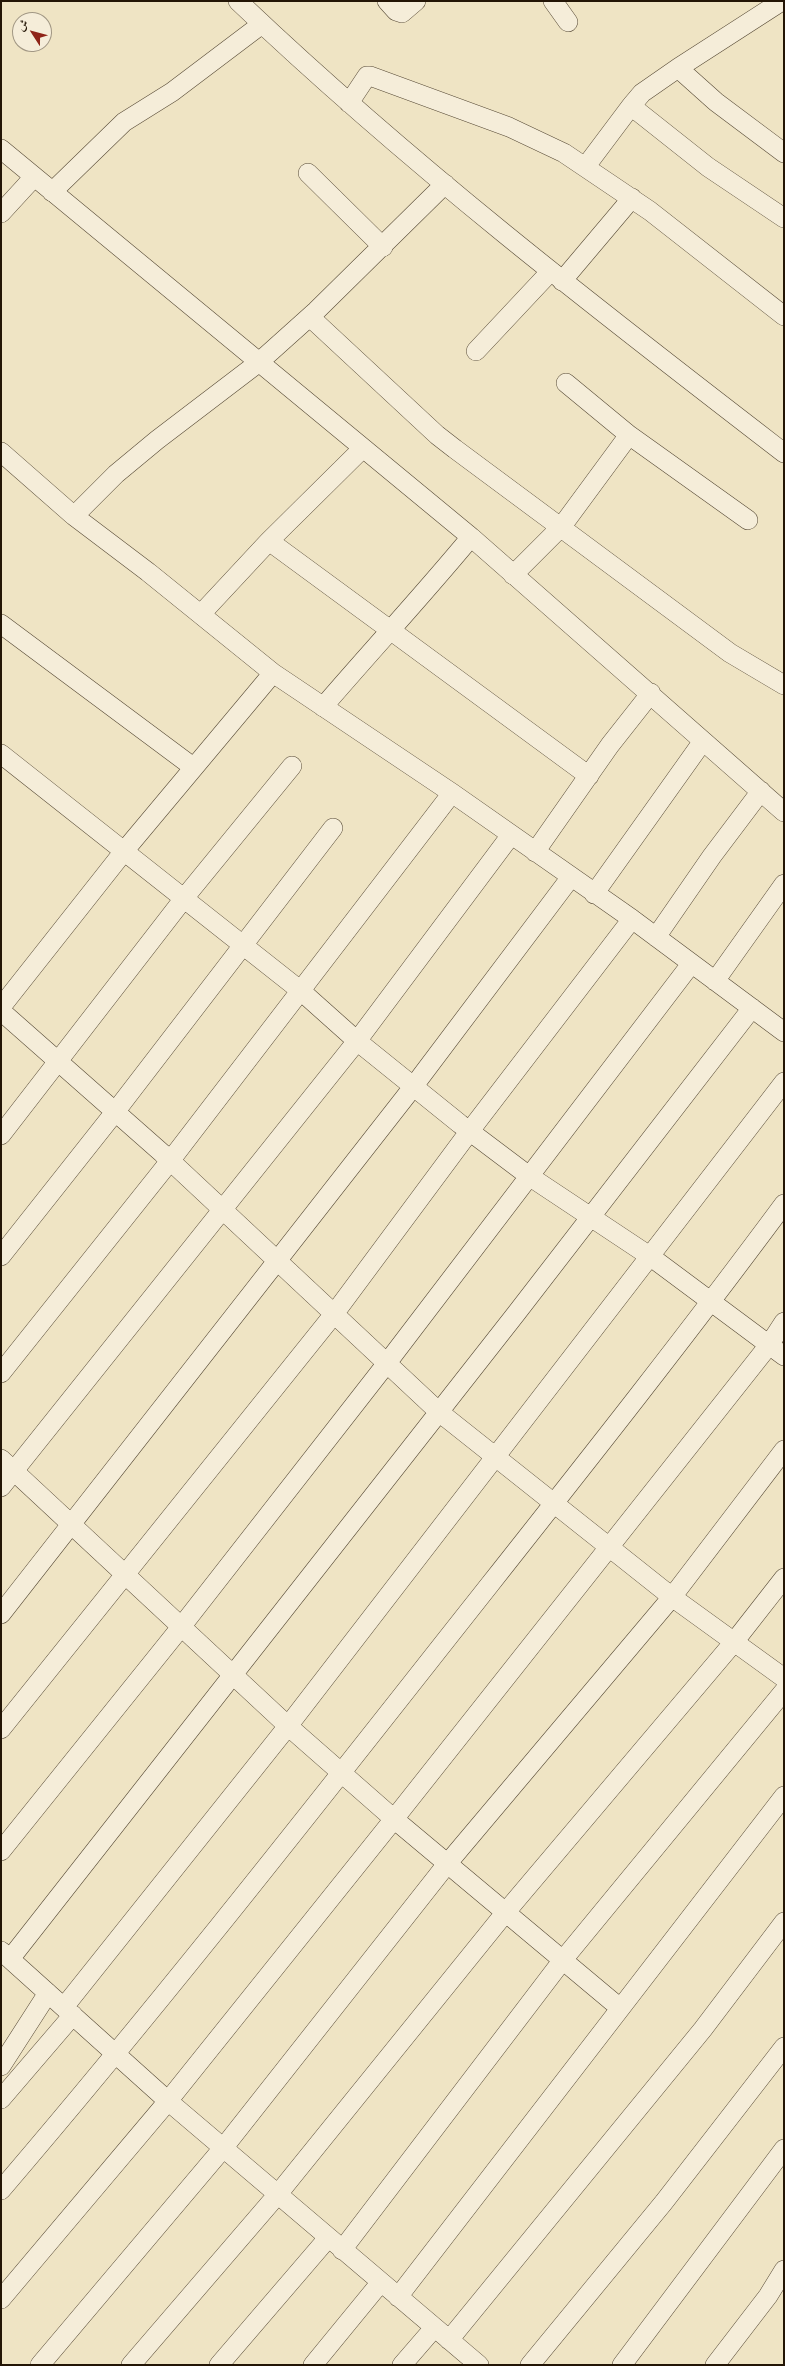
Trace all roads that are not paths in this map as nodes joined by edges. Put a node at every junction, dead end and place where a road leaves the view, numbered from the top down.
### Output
1 (238, 1) edge
2 (387, 1) edge
3 (416, 1) edge
4 (552, 1) edge
5 (782, 1) edge
6 (568, 22) dead end
7 (262, 24) junction
8 (678, 68) junction
9 (349, 103) junction
10 (631, 106) junction
11 (1, 149) edge
12 (784, 153) edge
13 (586, 166) junction
14 (308, 173) dead end
15 (34, 177) junction
16 (445, 184) junction
17 (52, 192) junction
18 (632, 198) junction
19 (1, 212) edge
20 (784, 218) edge
21 (383, 247) junction
22 (556, 276) junction
23 (784, 316) edge
24 (310, 317) junction
25 (476, 351) dead end
26 (258, 364) junction
27 (566, 383) dead end
28 (629, 435) junction
29 (363, 448) junction
30 (1, 452) edge
31 (784, 453) edge
32 (74, 516) junction
33 (748, 520) dead end
34 (562, 526) junction
35 (471, 537) junction
36 (269, 541) junction
37 (513, 575) junction
38 (202, 614) junction
39 (1, 624) edge
40 (389, 630) junction
41 (273, 673) junction
42 (784, 685) edge
43 (651, 693) junction
44 (323, 707) junction
45 (703, 741) junction
46 (1, 754) edge
47 (292, 766) dead end
48 (193, 767) junction
49 (589, 776) junction
50 (761, 792) junction
51 (452, 793) junction
52 (784, 812) edge
53 (333, 828) dead end
54 (511, 835) junction
55 (125, 850) junction
56 (535, 852) junction
57 (571, 877) junction
58 (784, 884) edge
59 (594, 894) junction
60 (185, 897) junction
61 (632, 919) junction
62 (656, 937) junction
63 (244, 945) junction
64 (691, 964) junction
65 (715, 981) junction
66 (301, 991) junction
67 (1, 1007) edge
68 (752, 1008) junction
69 (1, 1011) edge
70 (782, 1025) edge
71 (357, 1041) junction
72 (59, 1063) junction
73 (784, 1082) edge
74 (413, 1087) junction
75 (115, 1112) junction
76 (469, 1132) junction
77 (1, 1135) edge
78 (170, 1161) junction
79 (529, 1176) junction
80 (784, 1204) edge
81 (222, 1211) junction
82 (591, 1217) junction
83 (1, 1256) edge
84 (651, 1257) junction
85 (278, 1262) junction
86 (712, 1302) junction
87 (334, 1314) junction
88 (784, 1322) edge
89 (769, 1345) junction
90 (784, 1356) edge
91 (387, 1363) junction
92 (1, 1373) edge
93 (440, 1412) junction
94 (784, 1450) edge
95 (496, 1456) junction
96 (7, 1465) edge
97 (1, 1487) edge
98 (555, 1502) junction
99 (72, 1525) junction
100 (609, 1546) junction
101 (124, 1574) junction
102 (784, 1578) edge
103 (672, 1597) junction
104 (1, 1614) edge
105 (181, 1627) junction
106 (734, 1642) junction
107 (233, 1676) junction
108 (784, 1678) edge
109 (784, 1691) edge
110 (288, 1726) junction
111 (1, 1730) edge
112 (342, 1772) junction
113 (784, 1796) edge
114 (394, 1819) junction
115 (1, 1851) edge
116 (447, 1864) junction
117 (505, 1913) junction
118 (784, 1922) edge
119 (6, 1955) edge
120 (562, 1961) junction
121 (48, 1993) junction
122 (620, 2008) junction
123 (68, 2011) junction
124 (784, 2047) edge
125 (116, 2055) junction
126 (1, 2066) edge
127 (1, 2099) edge
128 (168, 2101) junction
129 (224, 2147) junction
130 (784, 2148) edge
131 (1, 2190) edge
132 (278, 2194) junction
133 (335, 2244) junction
134 (784, 2270) edge
135 (381, 2282) junction
136 (398, 2297) junction
137 (1, 2299) edge
138 (434, 2328) junction
139 (449, 2340) junction
140 (40, 2365) edge
141 (130, 2365) edge
142 (219, 2365) edge
143 (313, 2365) edge
144 (402, 2365) edge
145 (479, 2365) edge
146 (530, 2365) edge
147 (622, 2365) edge
148 (715, 2365) edge

1 - 7 street
2 - 3 street
4 - 6 street
5 - 8 street
7 - 9 street
7 - 17 street
8 - 10 street
8 - 12 street
9 - 13 street
9 - 16 street
10 - 13 street
10 - 20 street
11 - 15 street
13 - 18 street
14 - 21 street
15 - 17 street
15 - 19 street
16 - 21 street
16 - 22 street
17 - 26 street
18 - 22 street
18 - 23 street
21 - 24 street
22 - 25 street
22 - 31 street
24 - 26 street
24 - 34 street
26 - 29 street
26 - 32 street
27 - 28 street
28 - 33 street
28 - 34 street
29 - 35 street
29 - 36 street
30 - 32 street
32 - 38 street
34 - 37 street
34 - 42 street
35 - 37 street
35 - 40 street
36 - 38 street
36 - 40 street
37 - 43 street
38 - 41 street
39 - 48 street
40 - 44 street
40 - 49 street
41 - 44 street
41 - 48 street
43 - 45 street
43 - 49 street
44 - 51 street
45 - 50 street
45 - 59 street
46 - 55 street
47 - 60 street
48 - 55 street
49 - 56 street
50 - 52 street
50 - 62 street
51 - 54 street
51 - 66 street
53 - 63 street
54 - 56 street
54 - 71 street
55 - 60 street
55 - 67 street
56 - 57 street
57 - 59 street
57 - 74 street
58 - 65 street
59 - 61 street
60 - 63 street
60 - 72 street
61 - 62 street
61 - 76 street
62 - 64 street
63 - 66 street
63 - 75 street
64 - 65 street
64 - 79 street
65 - 68 street
66 - 71 street
66 - 78 street
68 - 70 street
68 - 82 street
69 - 72 street
71 - 74 street
71 - 81 street
72 - 75 street
72 - 77 street
73 - 84 street
74 - 76 street
74 - 85 street
75 - 78 street
75 - 83 street
76 - 79 street
76 - 87 street
78 - 81 street
78 - 92 street
79 - 82 street
79 - 91 street
80 - 86 street
81 - 85 street
81 - 96 street
82 - 84 street
82 - 93 street
84 - 86 street
84 - 95 street
85 - 87 street
85 - 99 street
86 - 89 street
86 - 98 street
87 - 91 street
87 - 101 street
88 - 89 street
89 - 90 street
89 - 100 street
91 - 93 street
91 - 105 street
93 - 95 street
93 - 107 street
94 - 103 street
95 - 98 street
95 - 110 street
96 - 97 street
96 - 99 street
98 - 100 street
98 - 112 street
99 - 101 street
99 - 104 street
100 - 103 street
100 - 114 street
101 - 105 street
101 - 111 street
102 - 106 street
103 - 106 street
103 - 116 street
105 - 107 street
105 - 115 street
106 - 108 street
106 - 117 street
107 - 110 street
107 - 119 street
109 - 120 street
110 - 112 street
110 - 123 street
112 - 114 street
112 - 125 street
113 - 122 street
114 - 116 street
114 - 128 street
116 - 117 street
116 - 129 street
117 - 120 street
117 - 132 street
118 - 139 street
119 - 121 street
120 - 122 street
120 - 133 street
121 - 123 street
121 - 126 street
122 - 136 street
123 - 125 street
123 - 127 street
124 - 146 street
125 - 128 street
125 - 131 street
128 - 129 street
128 - 137 street
129 - 132 street
129 - 140 street
130 - 147 street
132 - 133 street
132 - 141 street
133 - 135 street
133 - 142 street
134 - 148 street
135 - 136 street
135 - 143 street
136 - 138 street
138 - 139 street
138 - 144 street
139 - 145 street

